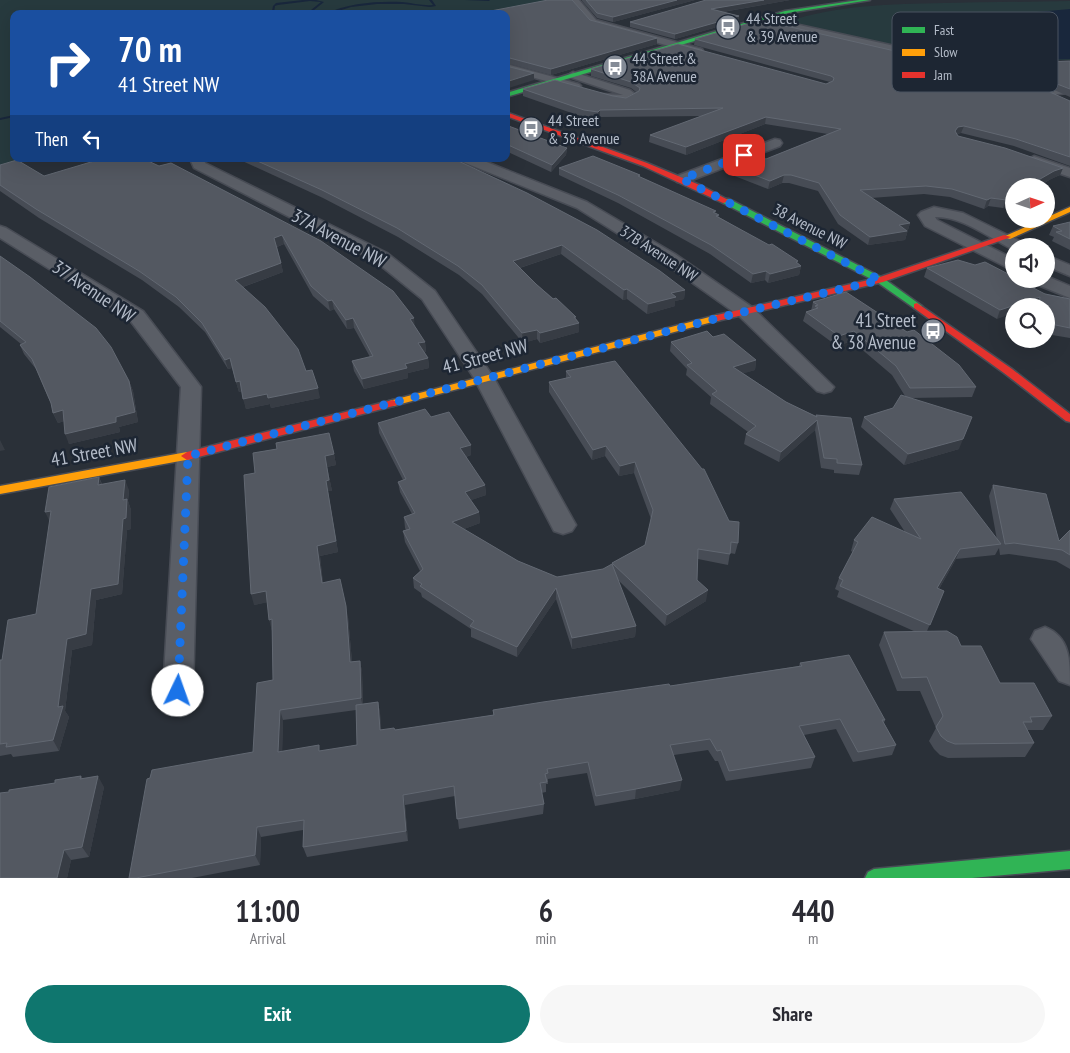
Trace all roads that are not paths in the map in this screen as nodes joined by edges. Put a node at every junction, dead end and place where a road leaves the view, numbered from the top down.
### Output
1 (574, 0) edge
2 (868, 0) edge
3 (763, 20) junction
4 (581, 22) edge
5 (593, 22) junction
6 (633, 22) edge
7 (614, 27) junction
8 (678, 46) junction
9 (892, 49) edge
10 (705, 53) edge
11 (510, 68) edge
12 (573, 75) junction
13 (556, 80) junction
14 (1042, 92) edge
15 (510, 94) edge
16 (1062, 100) edge
17 (510, 115) edge
18 (775, 143) dead end
19 (1017, 154) edge
20 (198, 162) edge
21 (475, 162) edge
22 (1070, 173) edge
23 (682, 179) junction
24 (1070, 209) edge
25 (0, 231) edge
26 (1002, 239) junction
27 (1005, 240) edge
28 (977, 247) junction
29 (1005, 261) edge
30 (1055, 264) edge
31 (1070, 271) edge
32 (880, 280) junction
33 (1055, 287) edge
34 (1070, 294) edge
35 (745, 311) junction
36 (484, 378) junction
37 (824, 387) dead end
38 (1070, 419) edge
39 (188, 456) junction
40 (0, 490) edge
41 (563, 525) dead end
42 (1045, 639) dead end
43 (1070, 672) edge
44 (178, 691) dead end
45 (1070, 860) edge
46 (874, 878) edge

1 - 5 street
2 - 3 street
3 - 8 street
3 - 9 street
4 - 5 street
5 - 7 street
6 - 7 street
7 - 8 street
8 - 10 street
8 - 12 street
11 - 13 street
12 - 13 street
12 - 13 street
13 - 15 street
14 - 16 street
17 - 23 street, 38 Avenue NW
18 - 23 street
19 - 22 street
20 - 36 street, 37A Avenue NW
21 - 35 street, 37B Avenue NW
23 - 32 street, 38 Avenue NW
24 - 26 street, 41 Street NW
25 - 39 street, 37 Avenue NW
26 - 27 street
26 - 28 street, 41 Street NW
26 - 28 street
28 - 29 street
28 - 32 street, 41 Street NW
30 - 31 street
32 - 35 street, 41 Street NW
32 - 38 street, 38 Avenue NW
33 - 34 street
35 - 36 street, 41 Street NW
35 - 37 street, 37B Avenue NW
36 - 39 street, 41 Street NW
36 - 41 street, 37A Avenue NW
39 - 40 street, 41 Street NW
39 - 44 street, 37 Avenue NW
42 - 43 street
45 - 46 street

